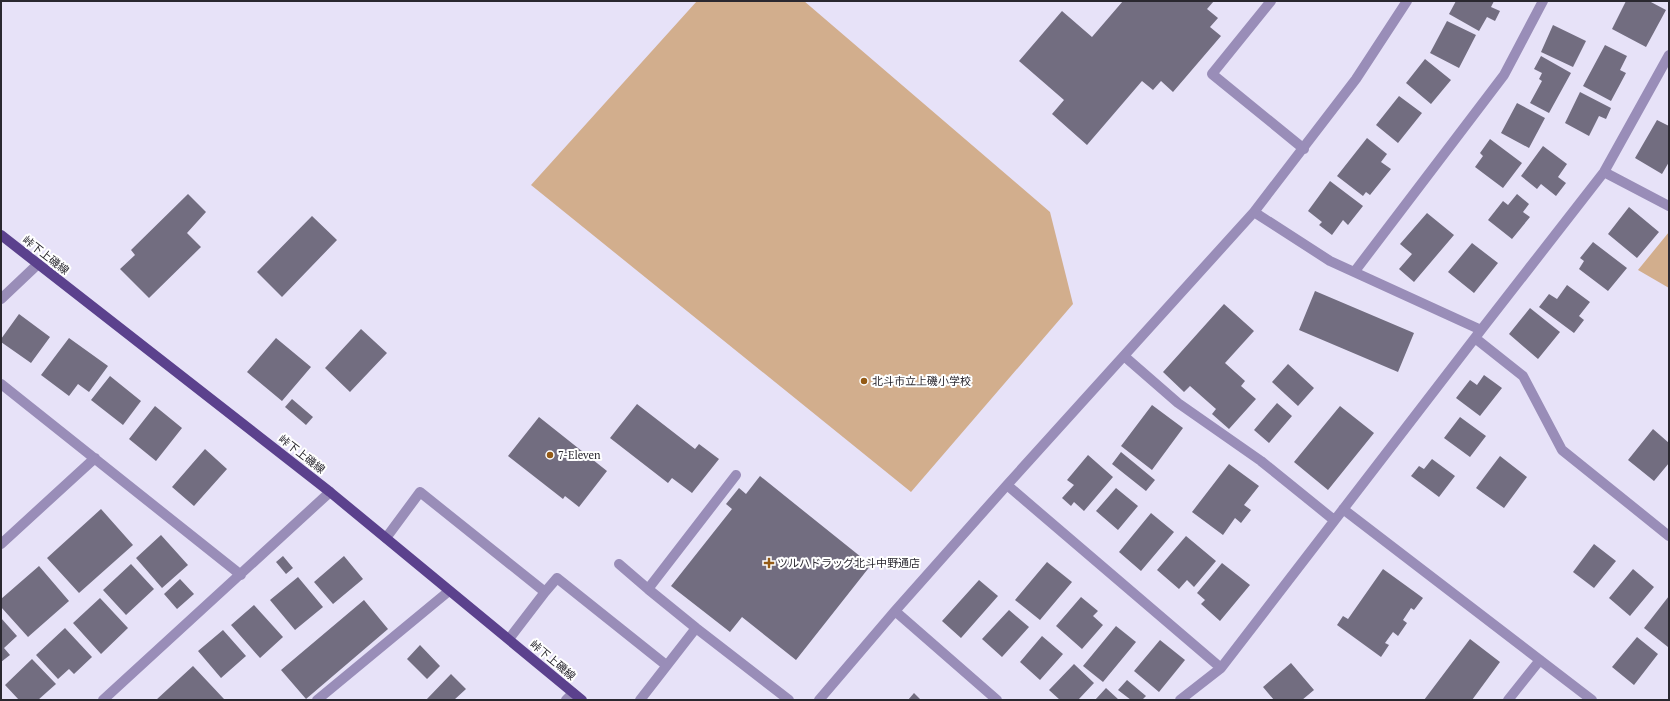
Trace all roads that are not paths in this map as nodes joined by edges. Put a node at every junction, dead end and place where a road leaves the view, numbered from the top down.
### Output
1 (1271, 1) edge
2 (1406, 1) edge
3 (1544, 1) edge
4 (1669, 55) edge
5 (1304, 149) junction
6 (1604, 172) junction
7 (1669, 206) edge
8 (1254, 212) junction
9 (1, 235) edge
10 (38, 264) junction
11 (1355, 272) junction
12 (1, 299) edge
13 (1481, 330) junction
14 (1475, 338) junction
15 (1124, 356) junction
16 (1, 384) edge
17 (95, 458) junction
18 (736, 475) dead end
19 (1007, 485) junction
20 (330, 492) junction
21 (1343, 509) junction
22 (1334, 520) junction
23 (1669, 536) edge
24 (386, 538) junction
25 (1, 544) edge
26 (619, 564) dead end
27 (241, 574) junction
28 (648, 589) junction
29 (449, 591) junction
30 (546, 592) junction
31 (895, 611) junction
32 (696, 628) junction
33 (509, 639) junction
34 (1540, 660) junction
35 (666, 665) junction
36 (1221, 668) junction
37 (570, 696) edge
38 (103, 700) edge
39 (317, 700) edge
40 (582, 700) edge
41 (640, 700) edge
42 (789, 700) edge
43 (819, 700) edge
44 (997, 700) edge
45 (1180, 700) edge
46 (1508, 700) edge
47 (1592, 700) edge

1 - 5 street
2 - 5 street
3 - 11 street
4 - 6 street
5 - 8 street
6 - 7 street
6 - 13 street
8 - 11 street
8 - 15 street
9 - 10 main road, 峠下上磯線
10 - 12 street
10 - 20 main road, 峠下上磯線
11 - 13 street
13 - 14 street
14 - 21 street
14 - 23 street
15 - 19 street
15 - 22 street
16 - 17 street
17 - 25 street
17 - 27 street
18 - 28 street
19 - 31 street
19 - 36 street
20 - 24 main road, 峠下上磯線
20 - 27 street
21 - 22 street
21 - 34 street
22 - 36 street
24 - 29 main road, 峠下上磯線
24 - 30 street
26 - 28 street
27 - 38 street
28 - 32 street
29 - 33 main road, 峠下上磯線
29 - 39 street
30 - 33 street
30 - 35 street
31 - 43 street
31 - 44 street
32 - 35 street
32 - 42 street
33 - 37 main road, 峠下上磯線
34 - 46 street
34 - 47 street
35 - 41 street
36 - 45 street
37 - 40 main road, 峠下上磯線

